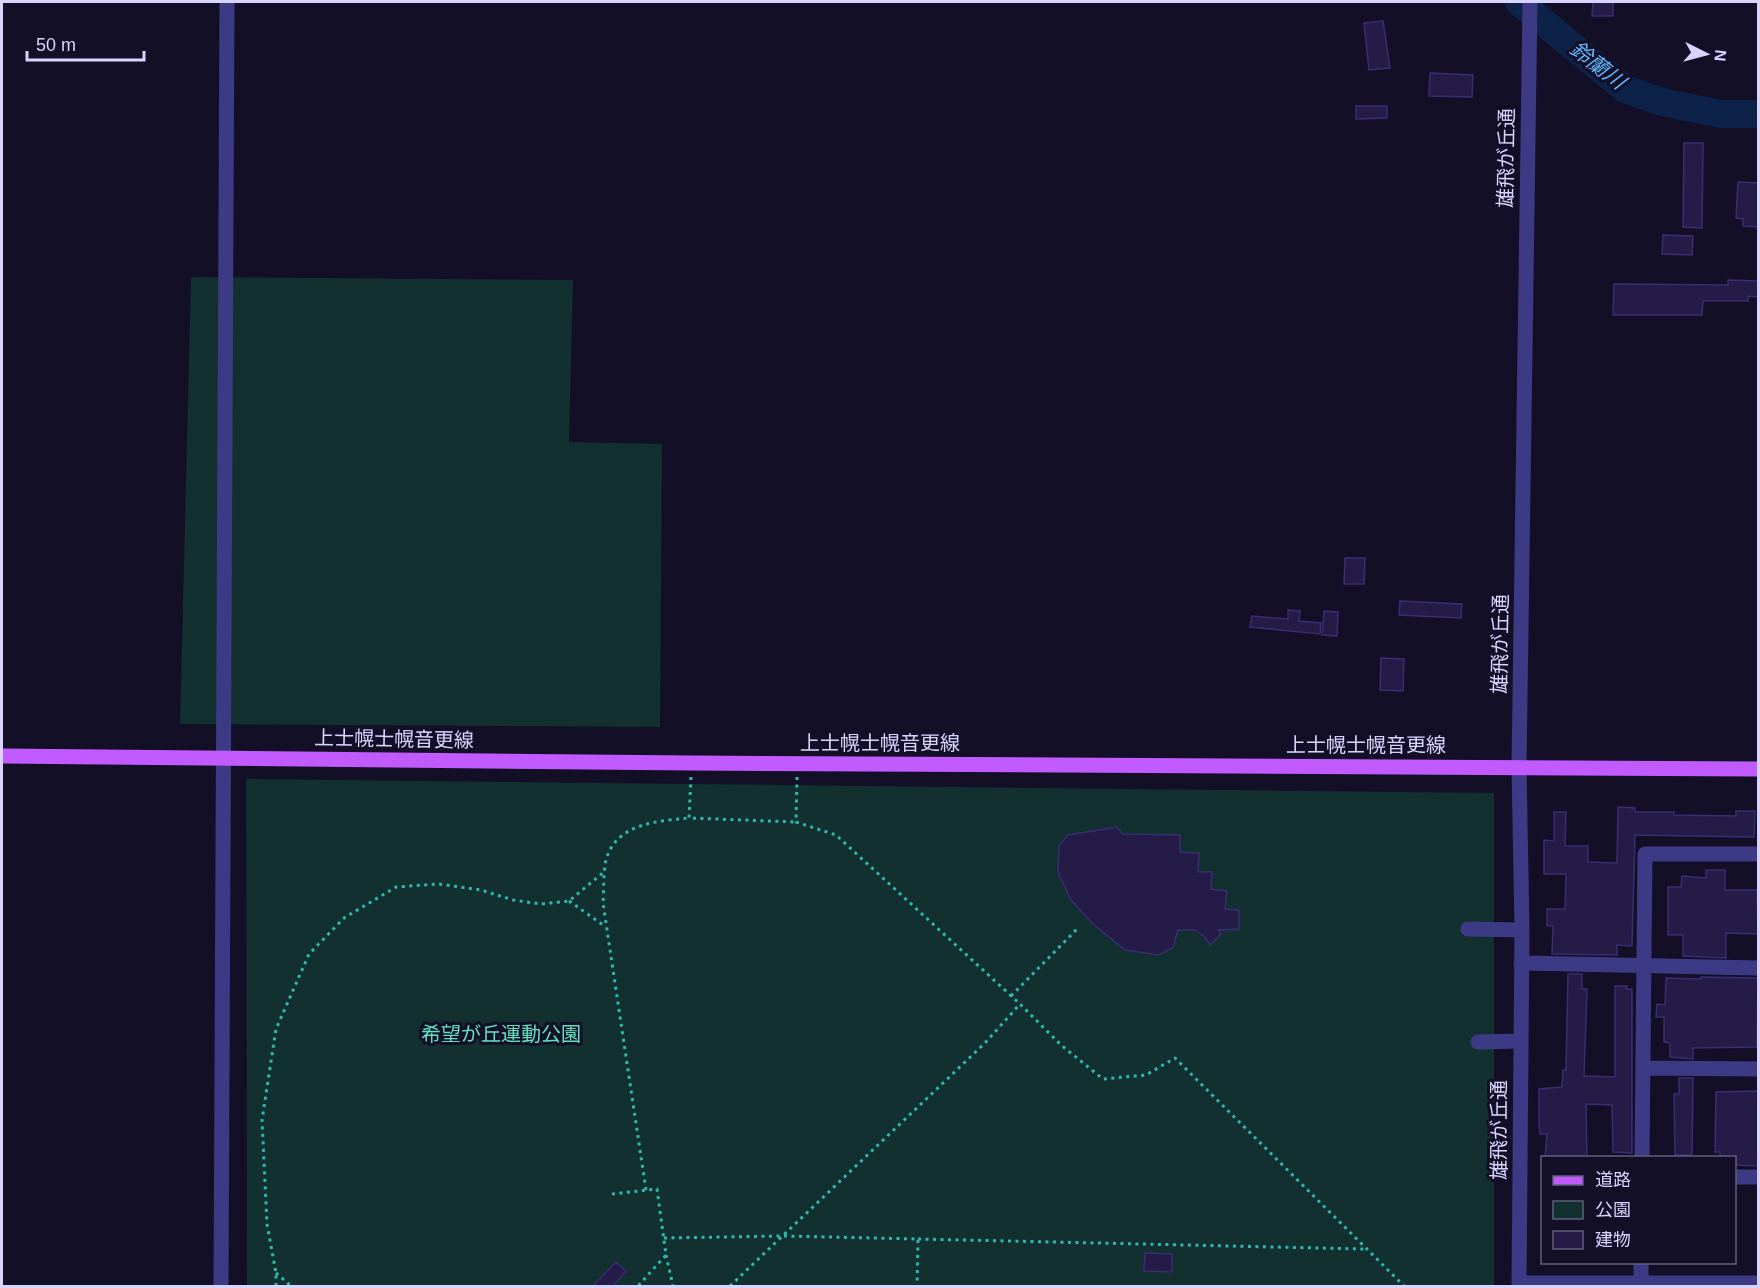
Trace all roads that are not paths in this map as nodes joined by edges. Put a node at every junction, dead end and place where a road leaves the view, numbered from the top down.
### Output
1 (227, 2) edge
2 (1530, 2) edge
3 (2, 756) edge
4 (223, 758) junction
5 (1519, 767) junction
6 (1758, 769) edge
7 (1758, 855) edge
8 (1468, 929) dead end
9 (1522, 930) junction
10 (1521, 963) junction
11 (1644, 966) junction
12 (1758, 968) edge
13 (1521, 1041) junction
14 (1478, 1042) dead end
15 (1643, 1068) junction
16 (1758, 1069) edge
17 (1642, 1156) edge
18 (1736, 1177) edge
19 (1758, 1177) edge
20 (1641, 1264) edge
21 (1641, 1283) junction
22 (1758, 1283) edge
23 (1519, 1285) edge
24 (221, 1287) edge

1 - 4 street
2 - 5 street, 雄飛が丘通
3 - 4 main road, 上士幌士幌音更線
4 - 5 main road, 上士幌士幌音更線
4 - 24 street
5 - 6 main road, 上士幌士幌音更線
5 - 9 street, 雄飛が丘通
7 - 11 street
8 - 9 street
9 - 10 street, 雄飛が丘通
10 - 11 street
10 - 13 street, 雄飛が丘通
11 - 12 street
11 - 15 street
13 - 14 street
13 - 23 street, 雄飛が丘通
15 - 16 street
15 - 17 street
18 - 19 street
20 - 21 street
21 - 22 street
21 - 23 street

